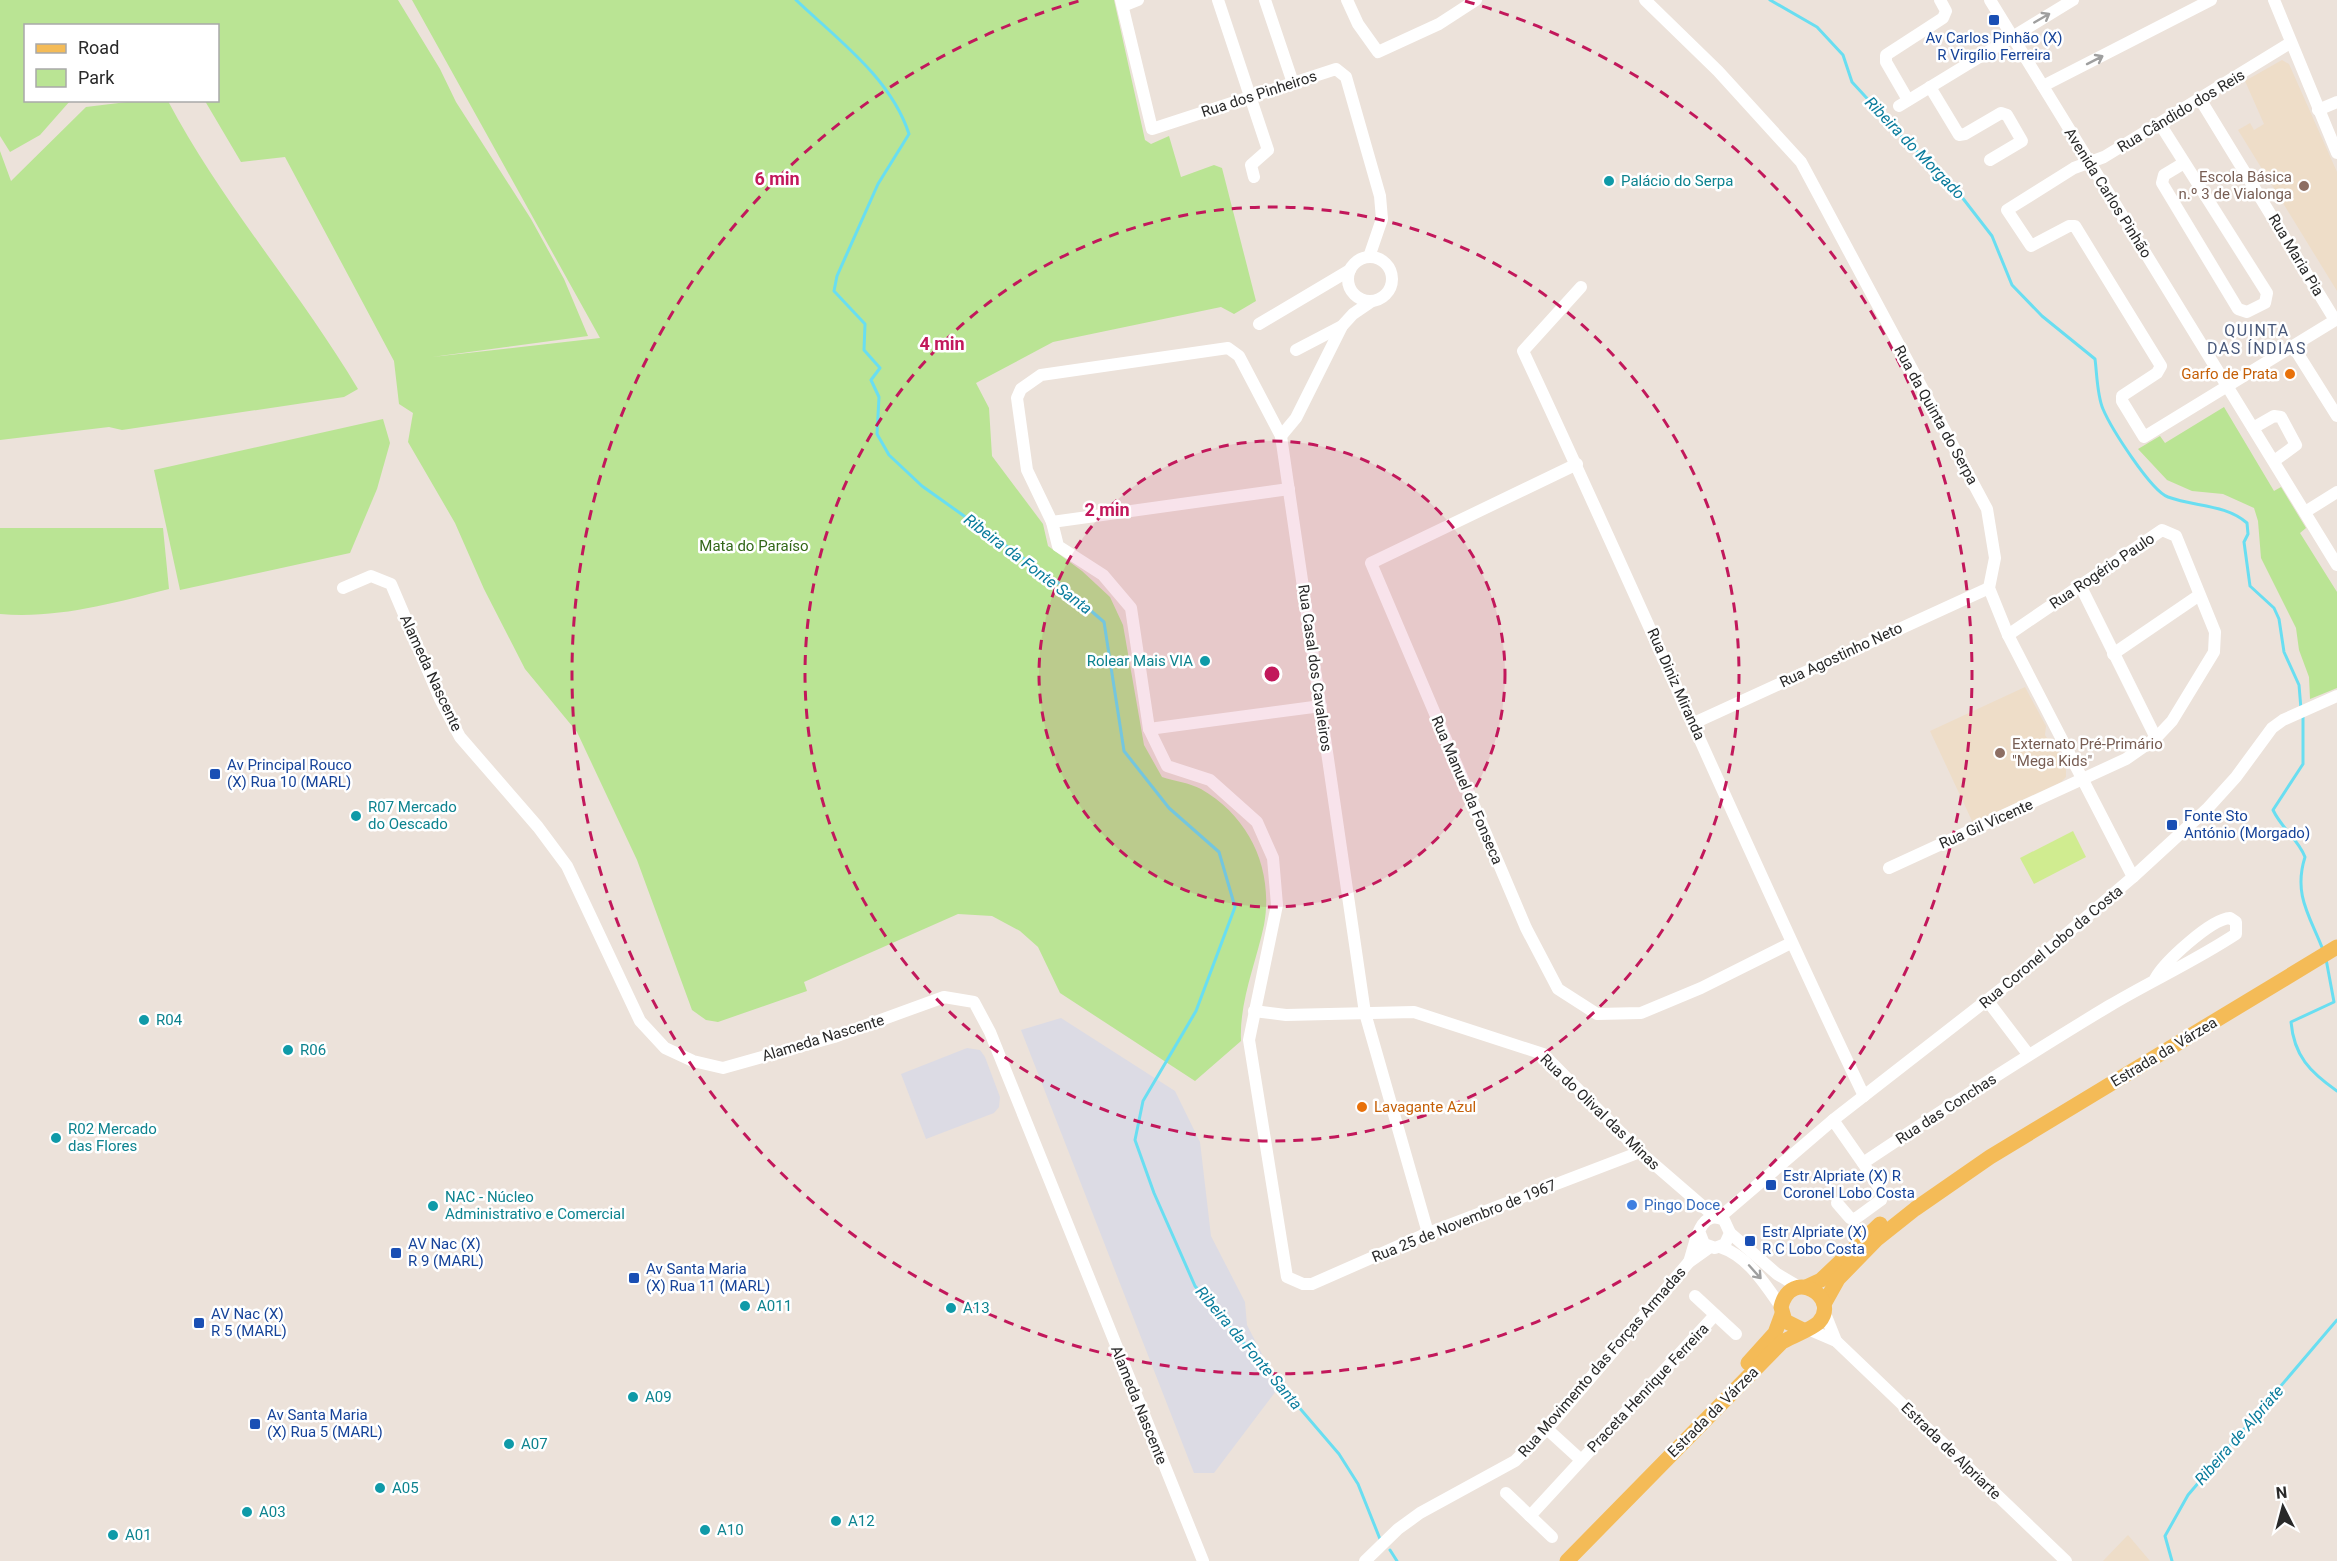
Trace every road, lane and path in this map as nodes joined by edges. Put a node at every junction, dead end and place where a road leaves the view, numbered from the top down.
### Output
1 (1138, 0) edge
2 (1218, 0) edge
3 (1265, 0) edge
4 (1347, 0) edge
5 (1476, 0) edge
6 (1645, 0) edge
7 (1940, 0) edge
8 (1990, 0) edge
9 (2073, 0) edge
10 (2211, 0) edge
11 (2274, 0) edge
12 (1122, 3) edge
13 (2012, 35) junction
14 (2290, 43) junction
15 (1293, 83) junction
16 (2043, 86) junction
17 (1930, 87) junction
18 (1250, 97) junction
19 (2200, 99) junction
20 (2337, 102) edge
21 (2318, 110) junction
22 (2160, 124) junction
23 (2337, 153) edge
24 (1990, 160) dead end
25 (2090, 163) junction
26 (2184, 163) junction
27 (1254, 177) dead end
28 (1368, 257) junction
29 (1350, 270) junction
30 (1581, 287) dead end
31 (1372, 302) junction
32 (2336, 319) edge
33 (1259, 324) dead end
34 (1342, 326) junction
35 (2293, 346) junction
36 (1296, 350) dead end
37 (2227, 386) junction
38 (2337, 416) edge
39 (2253, 428) junction
40 (1281, 436) junction
41 (2274, 461) junction
42 (1576, 464) junction
43 (1288, 489) junction
44 (2337, 492) edge
45 (2305, 512) junction
46 (1052, 522) junction
47 (2332, 546) edge
48 (2337, 565) edge
49 (2080, 585) junction
50 (343, 588) dead end
51 (1989, 588) junction
52 (2198, 596) junction
53 (2008, 635) junction
54 (2113, 654) junction
55 (2337, 696) edge
56 (1321, 706) junction
57 (1694, 723) junction
58 (1149, 729) junction
59 (2156, 738) junction
60 (2082, 780) junction
61 (1889, 868) dead end
62 (2133, 877) junction
63 (1791, 943) junction
64 (2337, 947) edge
65 (2155, 979) junction
66 (1987, 1000) junction
67 (1254, 1011) junction
68 (1365, 1012) junction
69 (2028, 1054) junction
70 (1864, 1096) junction
71 (1833, 1120) junction
72 (1640, 1152) junction
73 (1990, 1157) junction
74 (1863, 1162) junction
75 (1752, 1189) junction
76 (1691, 1198) junction
77 (1837, 1203) dead end
78 (1717, 1217) junction
79 (1700, 1229) junction
80 (1730, 1231) junction
81 (1428, 1233) junction
82 (1715, 1247) junction
83 (1689, 1262) junction
84 (1802, 1287) junction
85 (1695, 1296) dead end
86 (1824, 1308) junction
87 (1782, 1310) junction
88 (1715, 1315) junction
89 (1805, 1330) junction
90 (1736, 1334) dead end
91 (1836, 1341) junction
92 (1546, 1429) junction
93 (1581, 1460) junction
94 (1506, 1493) dead end
95 (1626, 1499) junction
96 (1530, 1516) junction
97 (1552, 1537) dead end
98 (1203, 1561) edge
99 (1365, 1561) edge
100 (1568, 1561) edge
101 (2066, 1561) edge

1 - 12 street
2 - 18 street
3 - 15 street
4 - 5 street
6 - 51 street, Rua da Quinta do Serpa
7 - 17 street
8 - 13 street, Avenida Carlos Pinhão
13 -> 9 street
16 -> 10 street
11 - 14 street
12 - 18 street, Rua dos Pinheiros
13 - 16 street, Avenida Carlos Pinhão
13 - 17 street
14 - 19 street, Rua Cândido dos Reis
14 - 21 street
15 - 18 street, Rua dos Pinheiros
15 - 28 street, Rua dos Pinheiros
16 - 25 street, Avenida Carlos Pinhão
17 - 24 street
18 - 27 street
19 - 22 street, Rua Cândido dos Reis
19 - 32 street, Rua Maria Pia
20 - 21 street
21 - 23 street
22 - 25 street, Rua Cândido dos Reis
22 - 26 street
25 - 37 street, Avenida Carlos Pinhão
25 - 37 street, Rua Cândido dos Reis
26 - 26 street
28 - 29 street
28 - 31 street
29 - 31 street
29 - 33 street
30 - 42 street, Rua Diniz Miranda
31 - 34 street
32 - 35 street
34 - 36 street
34 - 40 street
35 - 37 street
35 - 38 street
37 - 39 street, Avenida Carlos Pinhão
39 - 41 street, Avenida Carlos Pinhão
39 - 41 street
40 - 43 street, Rua Casal dos Cavaleiros
40 - 46 street, Rua Casal dos Cavaleiros
41 - 45 street, Avenida Carlos Pinhão
42 - 57 street, Rua Diniz Miranda
42 - 63 street, Rua Manuel da Fonseca
43 - 46 street
43 - 56 street, Rua Casal dos Cavaleiros
44 - 45 street
45 - 47 street, Avenida Carlos Pinhão
46 - 58 street
47 - 48 street, Avenida Carlos Pinhão
49 - 52 street, Rua Rogério Paulo
49 - 53 street, Rua Rogério Paulo
49 - 54 street
50 - 98 street, Alameda Nascente
51 - 53 street
51 - 57 street, Rua Agostinho Neto
52 - 54 street
52 - 59 street, Rua Rogério Paulo
53 - 60 street
54 - 59 street
55 - 62 street, Rua Coronel Lobo da Costa
56 - 58 street
56 - 68 street, Rua Casal dos Cavaleiros
57 - 63 street, Rua Diniz Miranda
58 - 67 street
59 - 60 street, Rua Rogério Paulo
60 - 61 street, Rua Gil Vicente
60 - 62 street
62 - 66 street, Rua Coronel Lobo da Costa
63 - 70 street, Rua Diniz Miranda
64 - 73 main road, Estrada da Várzea
65 - 65 street, Rua das Conchas
65 - 69 street, Rua das Conchas
66 - 69 street
66 - 70 street, Rua Coronel Lobo da Costa
67 - 68 street, Rua do Olival das Minas
67 - 81 street, Rua 25 de Novembro de 1967
68 - 72 street, Rua do Olival das Minas
68 - 81 street, Rua Casal dos Cavaleiros
69 - 74 street, Rua das Conchas
70 - 71 street, Rua Coronel Lobo da Costa
71 - 74 street
71 - 75 street, Rua Coronel Lobo da Costa
72 - 76 street, Rua do Olival das Minas
72 - 81 street, Rua 25 de Novembro de 1967
73 - 84 main road, Estrada da Várzea
73 - 86 main road, Estrada da Várzea
74 - 77 street
75 - 78 street, Rua Coronel Lobo da Costa
75 - 80 street, Rua Coronel Lobo da Costa
76 - 78 street, Rua do Olival das Minas
76 - 79 street
78 - 79 street
78 - 80 street
79 - 82 street
79 - 83 street, Rua Movimento das Forças Armadas
80 - 82 street
80 - 84 street
82 - 83 street, Rua Movimento das Forças Armadas
82 -> 87 street
83 - 92 street, Rua Movimento das Forças Armadas
84 - 86 main road
84 - 87 main road, Estrada da Várzea
85 - 88 street, Praceta Henrique Ferreira
86 - 89 main road, Estrada da Várzea
86 - 91 street, Estrada de Alpriarte
87 - 89 main road
87 - 95 main road, Estrada da Várzea
88 - 90 street, Praceta Henrique Ferreira
88 - 93 street, Praceta Henrique Ferreira
89 - 91 street, Estrada de Alpriarte
89 - 95 main road, Estrada da Várzea
91 - 101 street, Estrada de Alpriarte
92 - 93 street, Praceta Henrique Ferreira
92 - 99 street, Rua Movimento das Forças Armadas
93 - 96 street, Praceta Henrique Ferreira
94 - 96 street
95 - 100 main road, Estrada da Várzea
96 - 97 street

